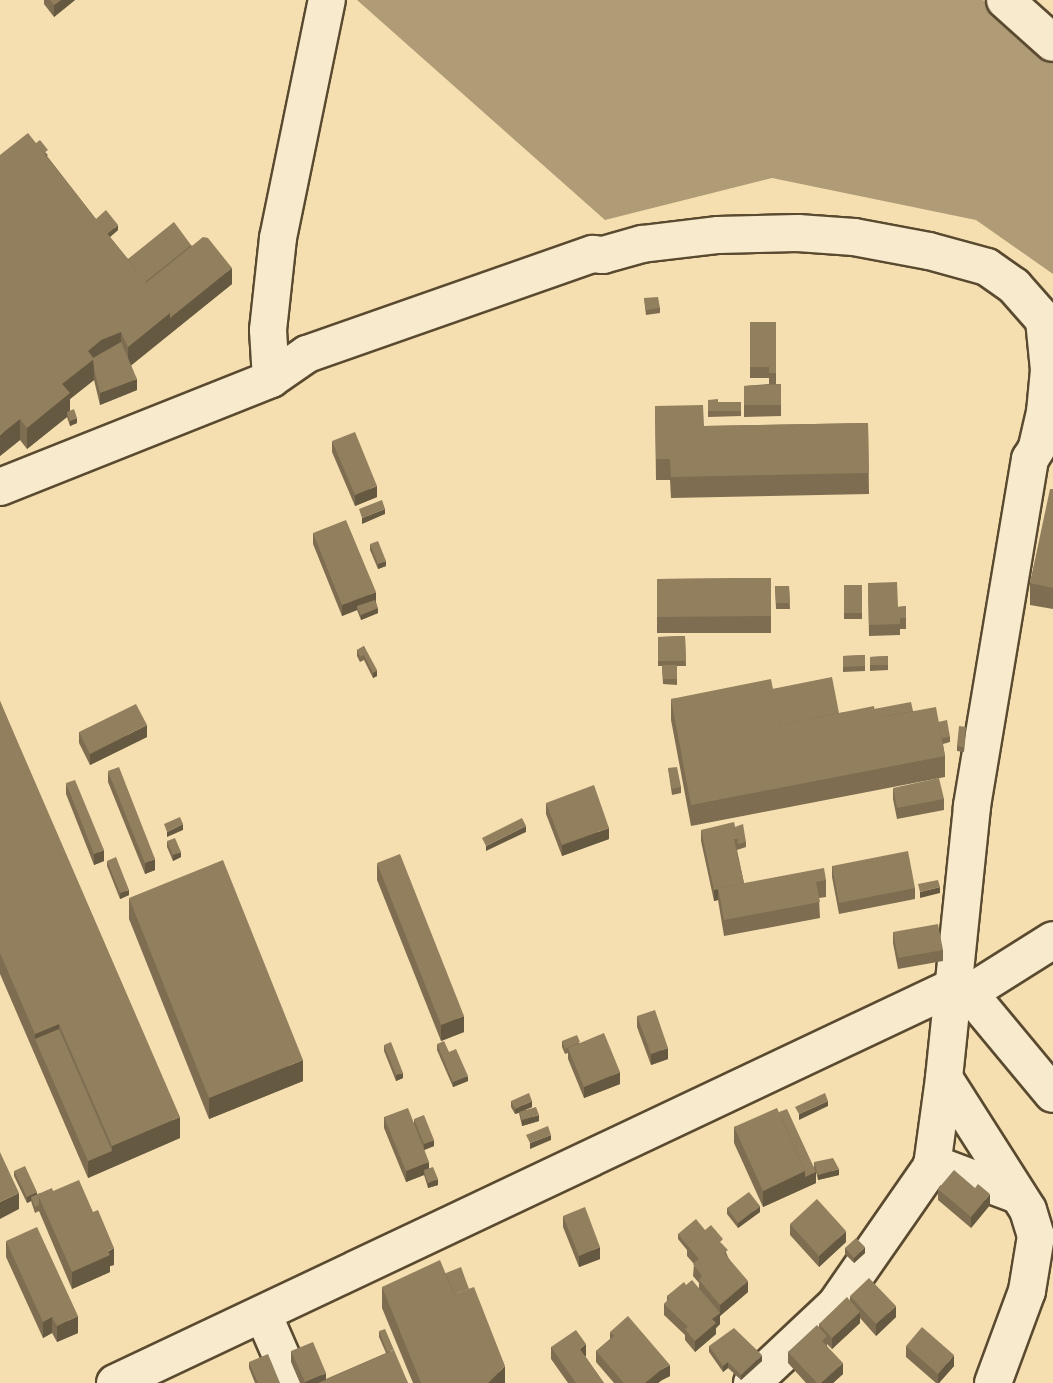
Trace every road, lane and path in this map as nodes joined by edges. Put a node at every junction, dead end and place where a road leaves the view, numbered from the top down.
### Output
1 (327, 0) edge
2 (1005, 0) edge
3 (1053, 43) edge
4 (271, 379) junction
5 (0, 487) edge
6 (1053, 940) edge
7 (962, 989) junction
8 (944, 1078) junction
9 (1053, 1094) edge
10 (932, 1163) junction
11 (1017, 1195) junction
12 (263, 1314) junction
13 (774, 1375) edge
14 (115, 1383) edge
15 (293, 1383) edge
16 (993, 1383) edge

1 - 4 street
2 - 3 street
4 - 5 street
4 - 7 street
6 - 7 street
7 - 8 street
7 - 9 street
7 - 12 street
8 - 10 street
8 - 11 street
10 - 11 street
10 - 13 street
11 - 16 street
12 - 14 street
12 - 15 street

